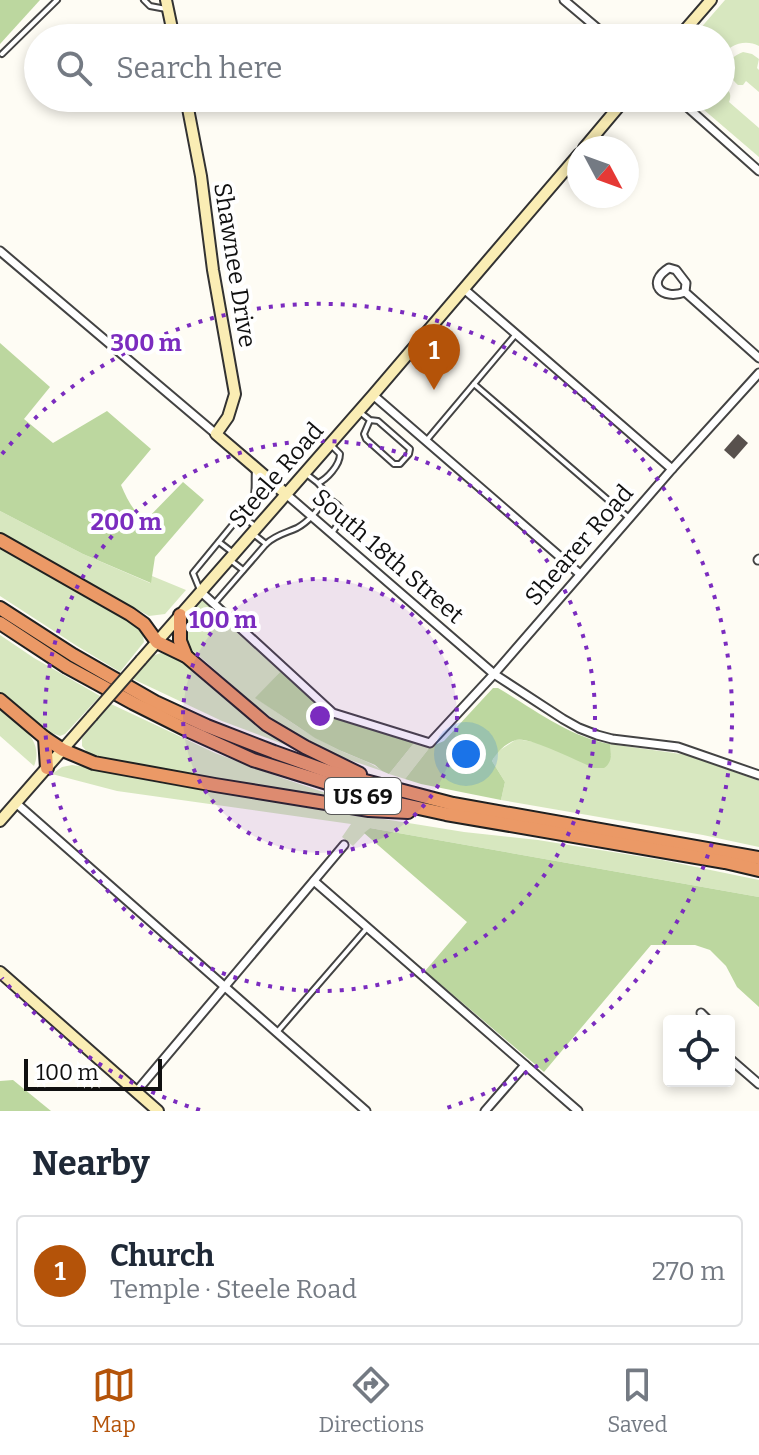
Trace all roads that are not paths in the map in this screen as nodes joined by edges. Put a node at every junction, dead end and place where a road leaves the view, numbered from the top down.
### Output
1 (57, 0) edge
2 (144, 0) edge
3 (564, 0) edge
4 (711, 0) edge
5 (167, 5) edge
6 (33, 24) edge
7 (592, 24) edge
8 (690, 24) edge
9 (24, 32) edge
10 (2, 54) dead end
11 (189, 112) edge
12 (614, 112) edge
13 (692, 112) edge
14 (594, 136) edge
15 (567, 168) edge
16 (759, 171) edge
17 (0, 251) edge
18 (464, 289) junction
19 (685, 292) dead end
20 (516, 334) junction
21 (759, 358) edge
22 (758, 377) edge
23 (474, 384) junction
24 (373, 395) junction
25 (359, 411) junction
26 (370, 420) junction
27 (216, 434) junction
28 (426, 441) junction
29 (330, 444) junction
30 (256, 468) junction
31 (672, 469) junction
32 (305, 473) junction
33 (318, 483) junction
34 (286, 494) junction
35 (326, 498) junction
36 (241, 515) junction
37 (312, 516) junction
38 (629, 518) junction
39 (254, 530) junction
40 (332, 533) junction
41 (0, 540) edge
42 (219, 542) junction
43 (266, 544) junction
44 (231, 556) junction
45 (243, 570) junction
46 (580, 574) junction
47 (201, 592) junction
48 (214, 604) junction
49 (0, 608) edge
50 (180, 615) junction
51 (0, 623) edge
52 (157, 642) junction
53 (186, 656) junction
54 (494, 674) junction
55 (0, 700) edge
56 (45, 738) junction
57 (63, 750) junction
58 (47, 768) junction
59 (759, 775) edge
60 (387, 786) junction
61 (16, 803) junction
62 (446, 814) junction
63 (0, 821) edge
64 (344, 845) dead end
65 (759, 858) edge
66 (759, 870) edge
67 (314, 881) junction
68 (368, 927) junction
69 (0, 972) edge
70 (224, 986) junction
71 (277, 1033) junction
72 (735, 1063) edge
73 (525, 1065) junction
74 (759, 1084) edge
75 (136, 1092) junction
76 (158, 1111) edge
77 (366, 1111) edge
78 (485, 1111) edge
79 (578, 1111) edge

1 - 6 lane
2 - 5 lane
3 - 7 street
4 - 8 street
9 - 10 lane
11 - 27 street, Shawnee Drive
12 - 14 street
13 - 16 street
15 - 18 street, Steele Road
17 - 27 street, South 18th Street
18 - 20 street
18 - 24 street, Steele Road
19 - 21 street
20 - 23 lane
20 - 31 street
22 - 31 street, Shearer Road
23 - 28 lane
23 - 38 lane
24 - 25 street, Steele Road
24 - 28 street
25 - 26 lane
25 - 29 street, Steele Road
26 - 26 lane
27 - 30 street, South 18th Street
28 - 46 street
29 - 32 street, Steele Road
29 - 33 lane
30 - 34 street, South 18th Street
30 - 36 lane
31 - 38 street, Shearer Road
32 - 33 lane
32 - 34 street, Steele Road
33 - 35 lane
34 - 37 street, South 18th Street
34 - 39 street, Steele Road
35 - 37 lane
35 - 40 lane
36 - 39 lane
36 - 42 lane
37 - 40 street, South 18th Street
37 - 43 lane
38 - 46 street, Shearer Road
39 - 43 lane
39 - 44 street, Steele Road
40 - 54 street, South 18th Street
41 - 52 highway
42 - 44 lane
42 - 47 lane
43 - 45 lane
44 - 45 lane
44 - 47 street, Steele Road
45 - 48 lane
46 - 54 street, Shearer Road
47 - 48 street
47 - 50 street, Steele Road
48 - 54 street, Shearer Road
49 - 60 highway, US 69
50 - 52 street, Steele Road
50 - 53 highway
51 - 62 highway, US 69
52 - 53 highway
52 - 57 street, Steele Road, bridge
53 - 60 highway
54 - 59 street, South 18th Street
55 - 56 highway
56 - 57 highway
56 - 58 highway
57 - 58 street, Steele Road
57 - 62 highway
58 - 61 street, Steele Road
60 - 65 highway, US 69
61 - 63 street, Steele Road
61 - 70 street
62 - 66 highway, US 69
64 - 67 street
67 - 68 street
67 - 70 street
68 - 71 lane
68 - 73 street
69 - 75 street
70 - 71 street
70 - 75 street
71 - 77 street
72 - 74 street
73 - 78 street
73 - 79 street
75 - 76 street

